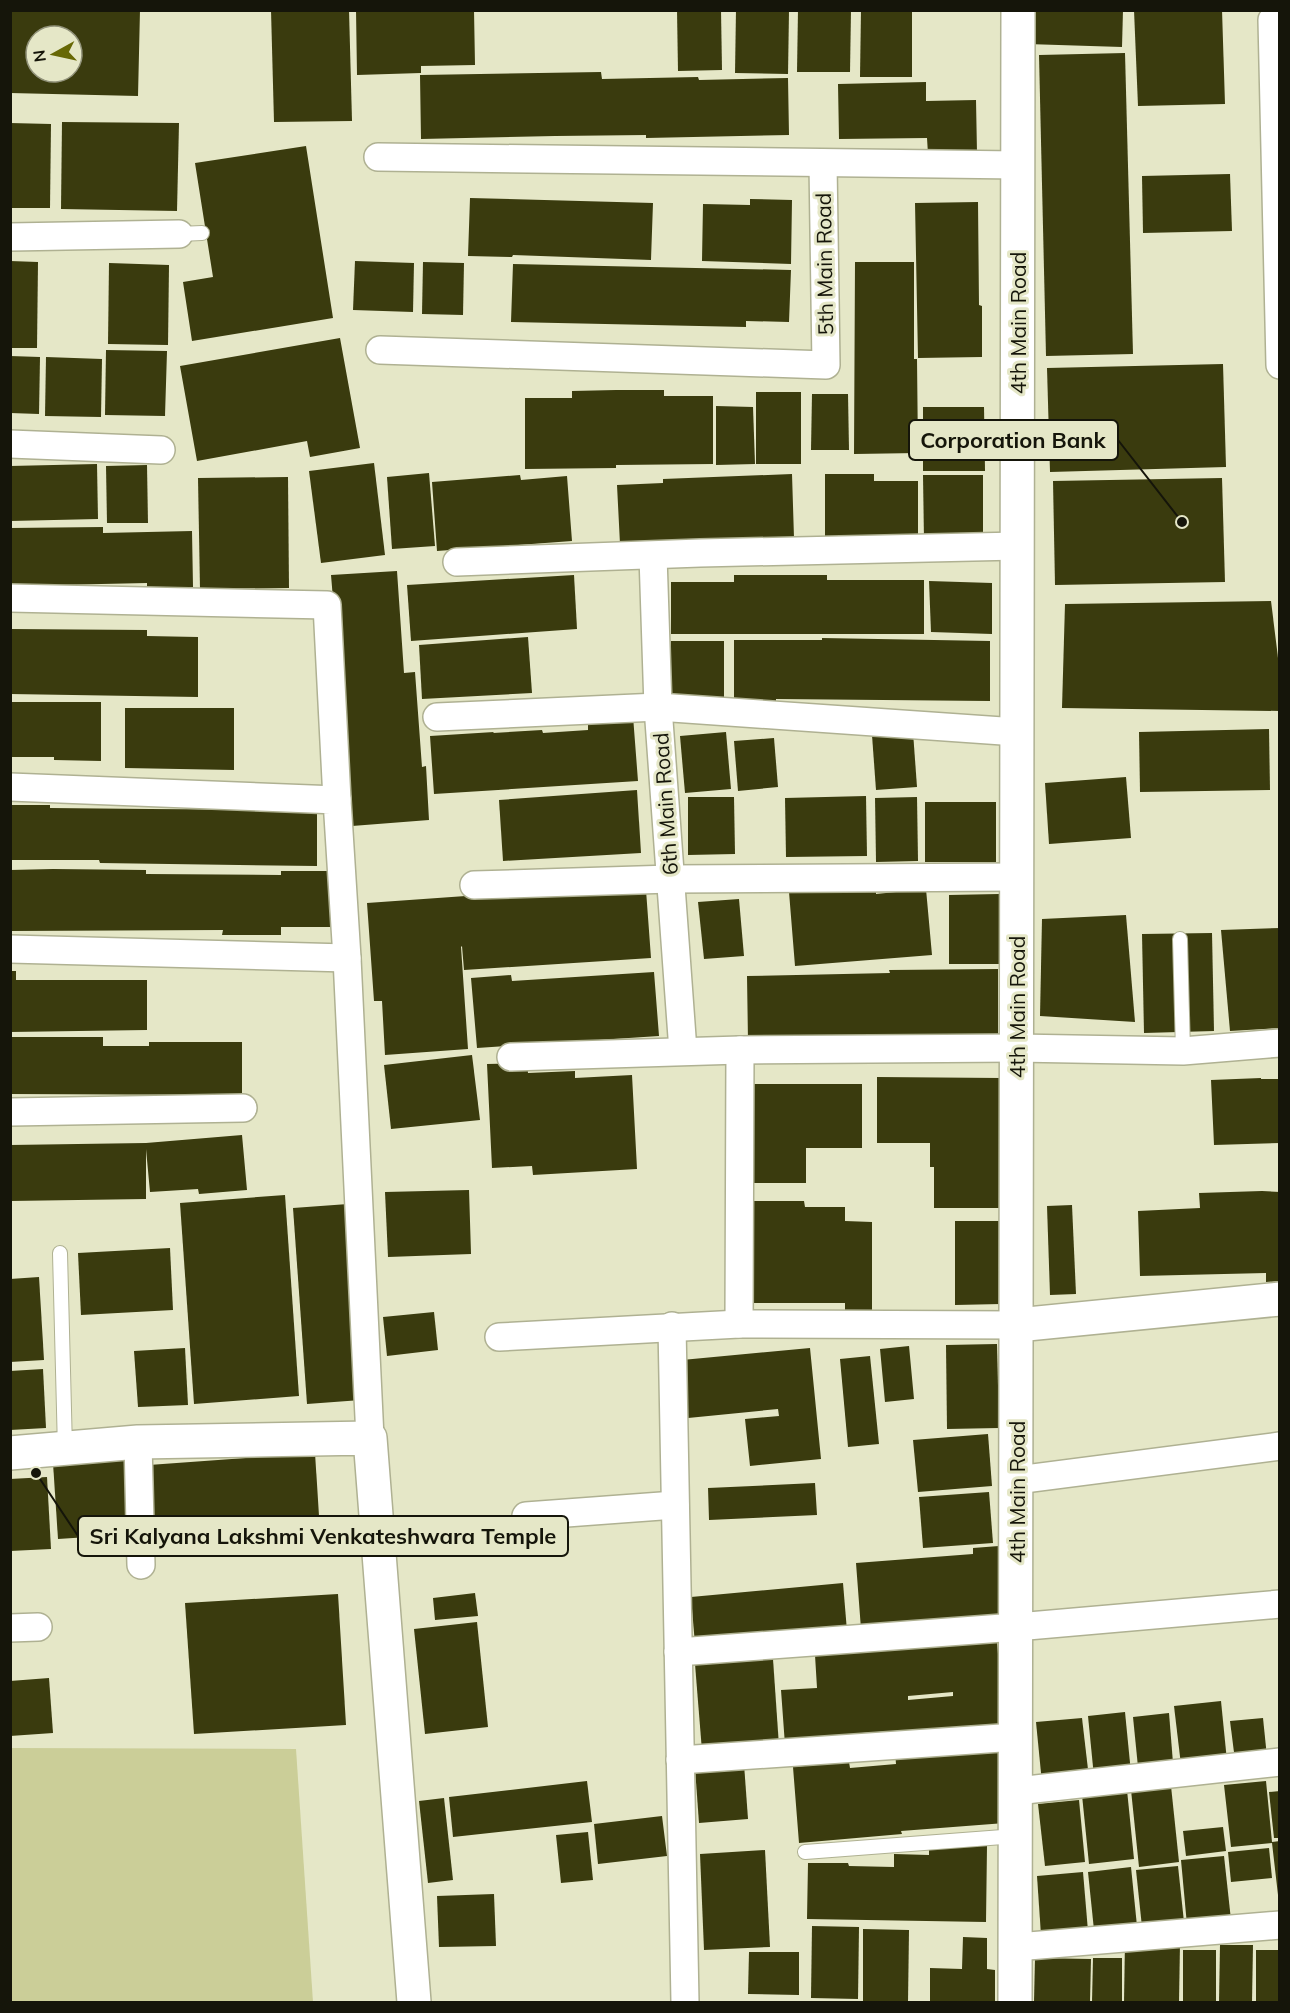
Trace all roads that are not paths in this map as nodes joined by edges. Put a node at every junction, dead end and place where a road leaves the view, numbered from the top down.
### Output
1 (1018, 10) edge
2 (1274, 17) edge
3 (378, 157) dead end
4 (823, 163) junction
5 (1018, 165) junction
6 (190, 233) dead end
7 (10, 237) edge
8 (380, 350) dead end
9 (1280, 365) edge
10 (10, 444) edge
11 (161, 450) dead end
12 (1018, 546) junction
13 (653, 556) junction
14 (457, 562) dead end
15 (10, 598) edge
16 (658, 707) junction
17 (438, 717) dead end
18 (1017, 732) junction
19 (10, 786) edge
20 (337, 800) junction
21 (1017, 877) junction
22 (671, 879) junction
23 (474, 885) dead end
24 (1180, 939) dead end
25 (10, 949) edge
26 (347, 958) junction
27 (1280, 1043) edge
28 (1017, 1048) junction
29 (740, 1050) junction
30 (1183, 1051) junction
31 (683, 1052) junction
32 (511, 1057) dead end
33 (243, 1108) dead end
34 (10, 1112) edge
35 (60, 1253) dead end
36 (1280, 1299) edge
37 (740, 1324) junction
38 (1017, 1325) junction
39 (672, 1326) junction
40 (499, 1337) dead end
41 (370, 1438) junction
42 (138, 1442) junction
43 (1280, 1446) edge
44 (65, 1449) junction
45 (10, 1453) edge
46 (1016, 1480) junction
47 (675, 1505) junction
48 (526, 1516) dead end
49 (141, 1565) dead end
50 (1280, 1604) edge
51 (38, 1627) dead end
52 (1016, 1627) junction
53 (10, 1628) edge
54 (678, 1652) junction
55 (1016, 1737) junction
56 (680, 1760) junction
57 (1280, 1762) edge
58 (1016, 1791) junction
59 (1016, 1836) junction
60 (805, 1852) dead end
61 (1280, 1925) edge
62 (1016, 1947) junction
63 (414, 2002) edge
64 (685, 2002) edge
65 (1015, 2002) edge

1 - 5 street, 4th Main Road
2 - 9 street
3 - 4 street
4 - 5 street
4 - 8 street, 5th Main Road
5 - 12 street, 4th Main Road
6 - 7 street
10 - 11 street
12 - 13 street
12 - 18 street, 4th Main Road
13 - 14 street
13 - 16 street, 6th Main Road
15 - 20 street
16 - 17 street
16 - 18 street
16 - 22 street, 6th Main Road
18 - 21 street, 4th Main Road
19 - 20 street
20 - 26 street
21 - 22 street
21 - 28 street, 4th Main Road
22 - 23 street
22 - 31 street, 6th Main Road
24 - 30 lane
25 - 26 street
26 - 41 street
27 - 30 street
28 - 29 street
28 - 30 street
28 - 38 street, 4th Main Road
29 - 31 street
29 - 37 street
31 - 32 street
33 - 34 street
35 - 44 lane
36 - 38 street
37 - 38 street
37 - 39 street
38 - 46 street, 4th Main Road
39 - 40 street
39 - 47 street
41 - 42 street
41 - 63 street
42 - 44 street
42 - 49 street
43 - 46 street
44 - 45 street
46 - 52 street, 4th Main Road
47 - 48 street
47 - 54 street
50 - 52 street
51 - 53 street
52 - 54 street
52 - 55 street, 4th Main Road
54 - 56 street
55 - 56 street
55 - 58 street, 4th Main Road
56 - 64 street
57 - 58 street
58 - 59 street, 4th Main Road
59 - 60 lane
59 - 62 street, 4th Main Road
61 - 62 street
62 - 65 street, 4th Main Road

